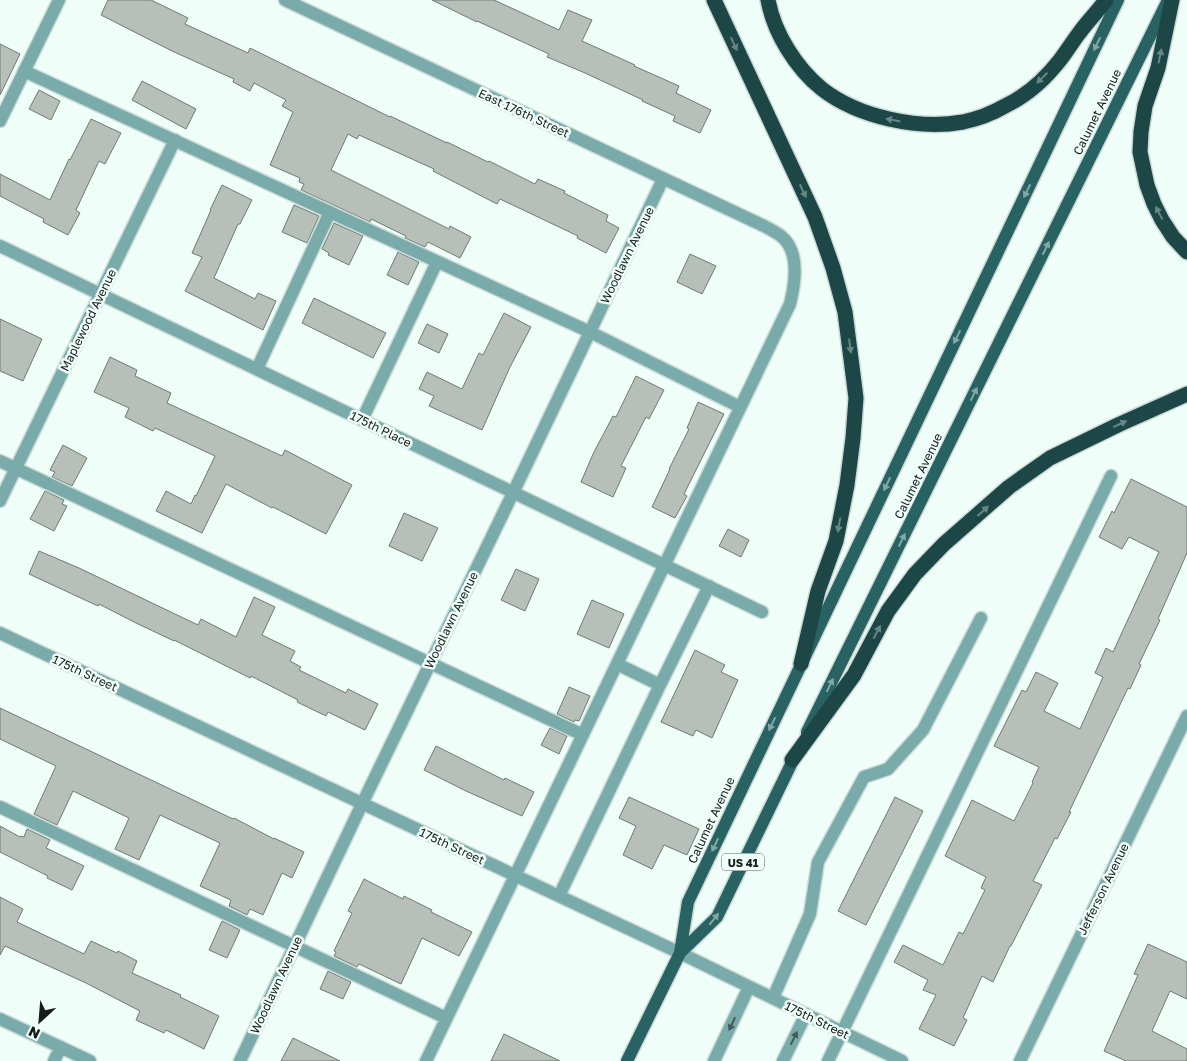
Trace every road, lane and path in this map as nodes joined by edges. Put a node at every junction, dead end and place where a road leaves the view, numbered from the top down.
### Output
1 (59, 0) edge
2 (285, 0) edge
3 (714, 0) edge
4 (768, 0) edge
5 (1106, 0) edge
6 (1118, 0) edge
7 (1168, 0) edge
8 (1172, 0) edge
9 (24, 71) junction
10 (0, 121) edge
11 (175, 140) junction
12 (663, 179) junction
13 (330, 212) junction
14 (0, 246) edge
15 (1187, 252) edge
16 (437, 262) junction
17 (101, 294) junction
18 (590, 332) junction
19 (257, 369) junction
20 (1187, 394) edge
21 (1187, 403) edge
22 (1162, 406) junction
23 (740, 408) junction
24 (362, 420) junction
25 (0, 461) edge
26 (16, 468) junction
27 (1111, 476) dead end
28 (513, 492) junction
29 (0, 501) edge
30 (664, 565) junction
31 (709, 586) junction
32 (762, 612) dead end
33 (981, 618) dead end
34 (0, 633) edge
35 (430, 663) junction
36 (617, 664) junction
37 (801, 664) junction
38 (660, 685) junction
39 (1187, 716) edge
40 (583, 735) junction
41 (792, 760) junction
42 (362, 804) junction
43 (0, 807) edge
44 (514, 875) junction
45 (559, 896) junction
46 (294, 946) junction
47 (680, 953) junction
48 (749, 987) junction
49 (773, 998) junction
50 (806, 1014) junction
51 (446, 1018) junction
52 (0, 1019) edge
53 (842, 1032) junction
54 (61, 1047) junction
55 (54, 1061) edge
56 (90, 1061) edge
57 (240, 1061) edge
58 (426, 1061) edge
59 (627, 1061) edge
60 (714, 1061) edge
61 (783, 1061) edge
62 (828, 1061) edge
63 (902, 1061) edge
64 (1020, 1061) edge

1 - 9 street
2 - 12 street, East 176th Street
3 -> 37 highway
5 -> 4 highway
6 -> 37 main road, Calumet Avenue
41 -> 7 main road, Calumet Avenue
15 -> 8 highway
9 - 10 street
9 - 11 street
11 - 13 street
11 - 17 street, Maplewood Avenue
12 - 18 street, Woodlawn Avenue
12 - 23 street, East 176th Street
13 - 16 street
13 - 19 street
14 - 17 street, 175th Place
16 - 18 street
16 - 24 street
17 - 19 street, 175th Place
17 - 26 street, Maplewood Avenue
18 - 23 street
18 - 28 street, Woodlawn Avenue
19 - 24 street, 175th Place
20 - 22 highway
21 - 22 highway
41 -> 22 highway
23 - 30 street, East 176th Street
24 - 28 street, 175th Place
25 - 26 street
26 - 29 street, Maplewood Avenue
26 - 35 street
27 - 53 street
28 - 30 street, 175th Place
28 - 35 street, Woodlawn Avenue
30 - 31 street, 175th Place
30 - 36 street, East 176th Street
31 - 32 street, 175th Place
31 - 38 street
33 - 49 street
34 - 42 street, 175th Street
35 - 40 street
35 - 42 street, Woodlawn Avenue
36 - 38 street
36 - 40 street, East 176th Street
37 -> 47 main road, Calumet Avenue / US 41
38 - 45 street
39 - 64 street, Jefferson Avenue
40 - 44 street, East 176th Street
47 -> 41 main road, Calumet Avenue / US 41
42 - 44 street, 175th Street
42 - 46 street, Woodlawn Avenue
43 - 46 street
44 - 45 street, 175th Street
44 - 51 street, East 176th Street
45 - 47 street, 175th Street
46 - 51 street
46 - 57 street, Woodlawn Avenue
47 - 48 street, 175th Street
47 - 59 main road, Calumet Avenue / US 41
48 - 49 street, 175th Street
48 -> 60 street
49 - 50 street, 175th Street
50 - 53 street, 175th Street
61 -> 50 street
51 - 58 street, East 176th Street
52 - 54 street
53 - 62 street
53 - 63 street, 175th Street
54 - 55 street
54 - 56 street

